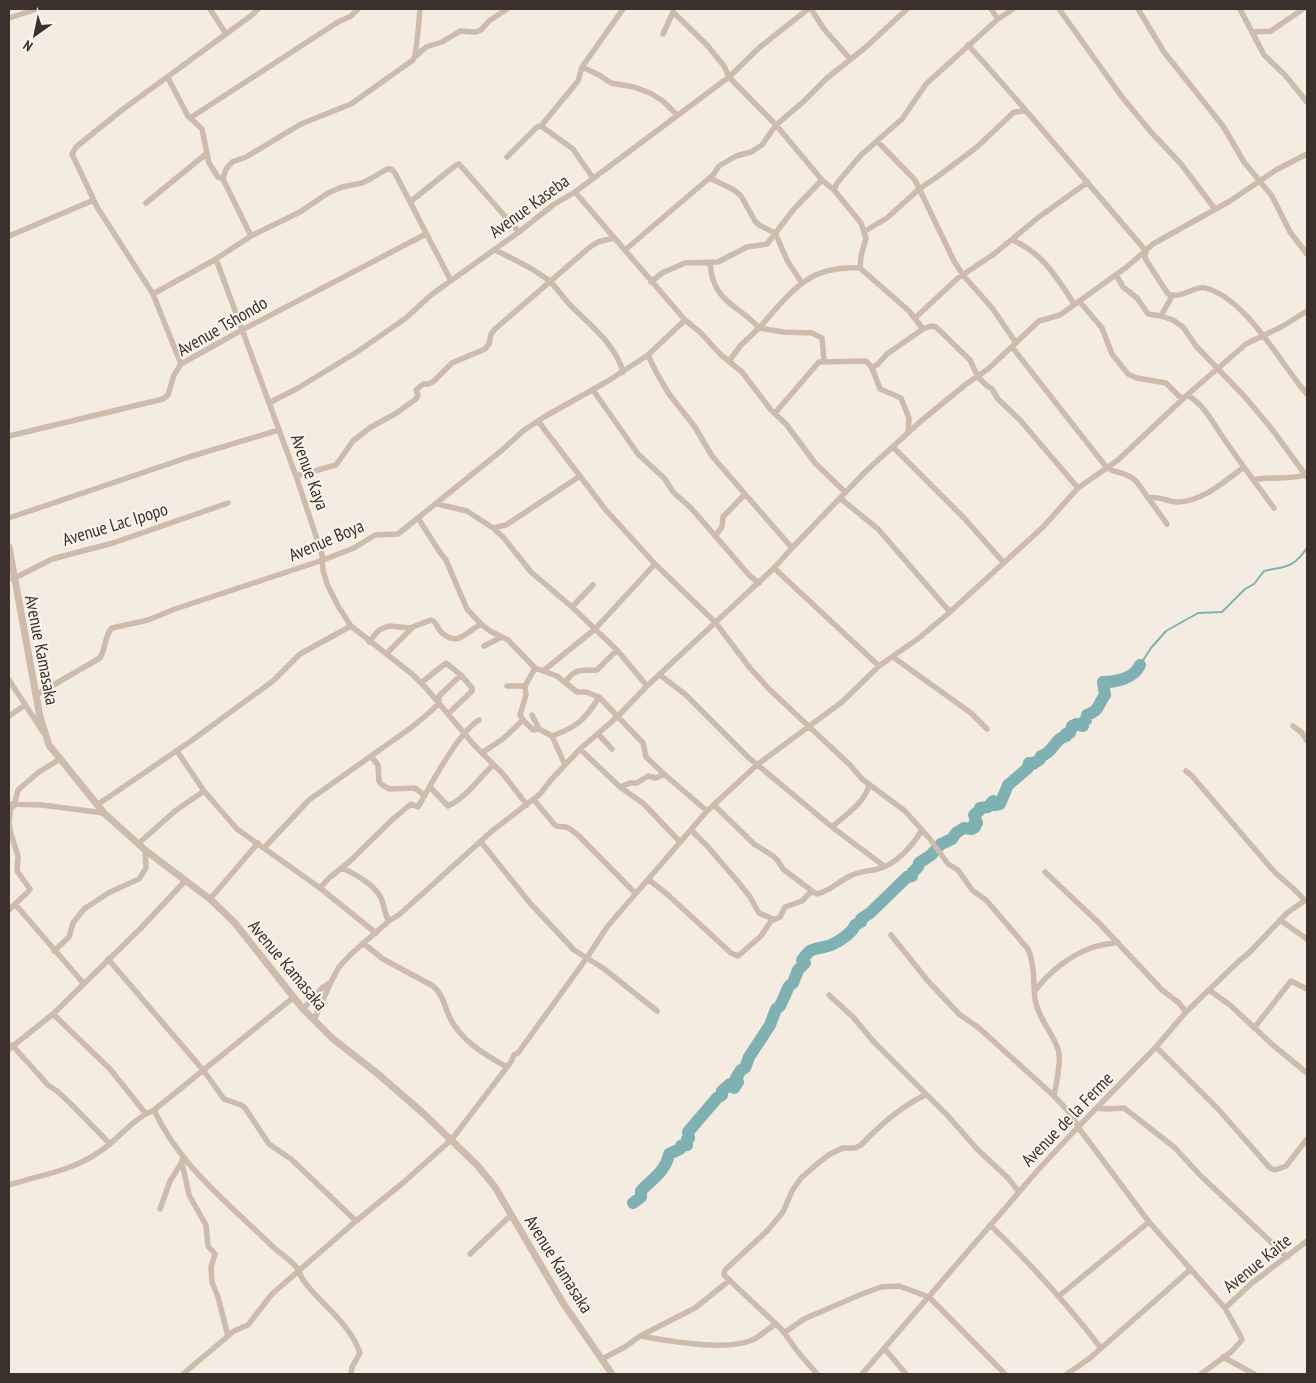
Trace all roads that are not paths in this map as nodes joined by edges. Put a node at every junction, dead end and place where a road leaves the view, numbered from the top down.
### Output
1 (37, 9) edge
2 (210, 9) edge
3 (258, 9) edge
4 (358, 9) edge
5 (420, 9) edge
6 (507, 9) edge
7 (622, 9) edge
8 (809, 9) edge
9 (907, 9) edge
10 (992, 9) edge
11 (1013, 9) edge
12 (1060, 9) edge
13 (1138, 9) edge
14 (1240, 9) edge
15 (1303, 9) edge
16 (673, 10) edge
17 (9, 18) edge
18 (998, 19) junction
19 (1253, 32) junction
20 (226, 34) junction
21 (663, 34) dead end
22 (968, 45) junction
23 (416, 56) junction
24 (850, 59) junction
25 (582, 68) junction
26 (729, 77) junction
27 (168, 78) junction
28 (1307, 102) edge
29 (1026, 111) junction
30 (677, 115) junction
31 (190, 118) junction
32 (776, 125) junction
33 (542, 126) junction
34 (877, 141) junction
35 (206, 154) junction
36 (1307, 154) edge
37 (507, 157) dead end
38 (593, 178) junction
39 (710, 178) junction
40 (223, 179) junction
41 (822, 180) junction
42 (1259, 181) junction
43 (1088, 182) junction
44 (919, 189) junction
45 (834, 190) junction
46 (575, 192) junction
47 (94, 200) junction
48 (410, 202) junction
49 (146, 203) dead end
50 (1215, 209) junction
51 (865, 231) junction
52 (519, 232) junction
53 (775, 233) junction
54 (426, 234) junction
55 (9, 236) edge
56 (251, 236) junction
57 (614, 238) junction
58 (1012, 240) junction
59 (494, 250) junction
60 (625, 250) junction
61 (1146, 251) junction
62 (1307, 254) edge
63 (216, 260) junction
64 (710, 263) junction
65 (860, 268) junction
66 (963, 275) junction
67 (1116, 275) junction
68 (451, 281) junction
69 (550, 281) junction
70 (651, 282) junction
71 (802, 283) junction
72 (153, 294) junction
73 (1172, 296) junction
74 (1076, 303) junction
75 (1307, 311) edge
76 (1161, 316) junction
77 (915, 318) junction
78 (685, 320) junction
79 (758, 328) junction
80 (923, 329) junction
81 (242, 330) junction
82 (1263, 336) junction
83 (1014, 345) junction
84 (648, 355) junction
85 (729, 361) junction
86 (824, 361) junction
87 (181, 364) junction
88 (872, 368) junction
89 (1218, 368) junction
90 (623, 372) junction
91 (978, 377) junction
92 (593, 390) junction
93 (1307, 394) edge
94 (1185, 397) junction
95 (269, 403) junction
96 (775, 413) junction
97 (909, 418) junction
98 (538, 421) junction
99 (921, 421) junction
100 (279, 430) junction
101 (908, 432) junction
102 (9, 436) edge
103 (893, 447) junction
104 (1244, 467) junction
105 (1106, 468) junction
106 (296, 476) junction
107 (580, 476) junction
108 (1306, 476) edge
109 (1253, 480) junction
110 (1078, 488) junction
111 (845, 492) junction
112 (745, 494) junction
113 (840, 498) junction
114 (1148, 498) junction
115 (228, 503) dead end
116 (436, 504) junction
117 (1274, 508) dead end
118 (9, 518) edge
119 (418, 518) junction
120 (1167, 524) dead end
121 (493, 528) junction
122 (715, 536) junction
123 (792, 548) junction
124 (9, 549) edge
125 (323, 560) junction
126 (1004, 563) junction
127 (655, 564) junction
128 (774, 568) junction
129 (13, 579) junction
130 (759, 584) junction
131 (593, 586) dead end
132 (572, 607) junction
133 (950, 612) junction
134 (715, 622) junction
135 (481, 624) junction
136 (351, 626) junction
137 (412, 628) junction
138 (595, 628) junction
139 (502, 636) junction
140 (369, 642) junction
141 (484, 646) dead end
142 (617, 650) junction
143 (386, 654) junction
144 (892, 657) junction
145 (879, 666) junction
146 (535, 668) junction
147 (543, 671) junction
148 (461, 675) junction
149 (660, 675) junction
150 (9, 680) edge
151 (566, 682) junction
152 (421, 683) junction
153 (507, 686) dead end
154 (525, 686) junction
155 (647, 686) junction
156 (36, 695) junction
157 (599, 697) junction
158 (438, 703) junction
159 (25, 705) junction
160 (443, 708) junction
161 (430, 712) junction
162 (448, 714) junction
163 (532, 715) dead end
164 (9, 716) edge
165 (617, 717) junction
166 (479, 720) dead end
167 (523, 720) junction
168 (808, 725) junction
169 (1293, 726) dead end
170 (539, 728) junction
171 (987, 730) dead end
172 (43, 732) junction
173 (464, 732) junction
174 (598, 734) junction
175 (552, 736) junction
176 (1307, 741) edge
177 (612, 749) dead end
178 (580, 750) junction
179 (177, 751) junction
180 (482, 753) junction
181 (372, 756) junction
182 (60, 759) junction
183 (758, 764) junction
184 (494, 765) junction
185 (565, 765) junction
186 (1186, 771) dead end
187 (664, 774) junction
188 (869, 785) junction
189 (430, 787) junction
190 (620, 787) junction
191 (204, 791) junction
192 (424, 795) junction
193 (534, 800) junction
194 (97, 805) junction
195 (527, 805) junction
196 (714, 805) junction
197 (11, 807) edge
198 (707, 811) junction
199 (104, 813) junction
200 (832, 827) junction
201 (691, 830) junction
202 (922, 830) junction
203 (481, 842) junction
204 (680, 842) junction
205 (258, 843) junction
206 (138, 844) junction
207 (264, 848) junction
208 (145, 850) junction
209 (884, 866) junction
210 (342, 868) junction
211 (1045, 872) dead end
212 (648, 879) junction
213 (185, 881) junction
214 (320, 888) junction
215 (812, 891) junction
216 (635, 893) junction
217 (210, 900) junction
218 (1306, 900) edge
219 (15, 904) junction
220 (9, 910) edge
221 (773, 919) junction
222 (1280, 920) junction
223 (389, 921) junction
224 (376, 933) junction
225 (891, 935) dead end
226 (1307, 939) edge
227 (1118, 942) junction
228 (363, 943) junction
229 (54, 951) junction
230 (108, 959) junction
231 (586, 959) junction
232 (331, 982) junction
233 (84, 984) junction
234 (1307, 989) edge
235 (1209, 990) junction
236 (1035, 991) junction
237 (829, 995) dead end
238 (294, 997) junction
239 (304, 1009) junction
240 (657, 1011) dead end
241 (1186, 1012) junction
242 (53, 1014) junction
243 (314, 1020) junction
244 (1254, 1028) junction
245 (11, 1047) edge
246 (1156, 1047) junction
247 (506, 1067) junction
248 (204, 1071) junction
249 (1307, 1073) edge
250 (925, 1095) junction
251 (1054, 1096) junction
252 (1097, 1108) junction
253 (154, 1110) junction
254 (146, 1114) junction
255 (1078, 1127) junction
256 (452, 1139) junction
257 (1307, 1139) edge
258 (110, 1144) junction
259 (182, 1159) junction
260 (9, 1185) edge
261 (1019, 1192) junction
262 (160, 1209) dead end
263 (511, 1215) junction
264 (356, 1221) junction
265 (1149, 1222) junction
266 (990, 1225) junction
267 (1307, 1241) edge
268 (470, 1254) dead end
269 (1288, 1257) junction
270 (299, 1270) junction
271 (1190, 1270) junction
272 (730, 1280) junction
273 (1059, 1296) junction
274 (929, 1297) junction
275 (1225, 1308) junction
276 (776, 1324) junction
277 (784, 1333) junction
278 (228, 1336) junction
279 (640, 1336) junction
280 (884, 1348) junction
281 (1101, 1348) junction
282 (1223, 1357) junction
283 (602, 1359) junction
284 (183, 1374) edge
285 (351, 1374) edge
286 (612, 1374) edge
287 (817, 1374) edge
288 (862, 1374) edge
289 (906, 1374) edge
290 (1005, 1374) edge
291 (1067, 1374) edge
292 (1201, 1374) edge
293 (1254, 1374) edge

1 - 17 street
2 - 20 street
3 - 20 street
4 - 31 street
5 - 23 street
6 - 23 street
7 - 25 street
8 - 24 street
8 - 26 street, Avenue Kaseba
9 - 24 street
10 - 18 street
11 - 18 street
12 - 50 street
13 - 42 street
14 - 19 street
15 - 19 street
16 - 21 street
16 - 26 street
18 - 22 street
19 - 28 street
20 - 27 street
22 - 29 street
22 - 34 street
23 - 40 street
24 - 32 street
25 - 30 street
25 - 33 street
26 - 30 street, Avenue Kaseba
26 - 32 street
27 - 31 street
27 - 47 street
29 - 43 street
29 - 44 street
30 - 38 street, Avenue Kaseba
31 - 35 street
32 - 39 street
32 - 41 street
33 - 37 street
33 - 38 street
34 - 44 street
34 - 45 street
35 - 40 street
35 - 49 street
36 - 42 street
38 - 46 street, Avenue Kaseba
39 - 53 street
39 - 60 street
40 - 56 street
41 - 45 street
41 - 53 street
42 - 50 street
42 - 62 street
43 - 58 street
43 - 61 street
44 - 51 street
44 - 66 street
45 - 51 street
46 - 52 street, Avenue Kaseba
46 - 57 street
47 - 55 street
47 - 72 street
48 - 52 street
48 - 54 street
48 - 56 street
50 - 61 street
51 - 65 street
52 - 59 street, Avenue Kaseba
53 - 64 street
53 - 71 street
54 - 68 street
54 - 81 street, Avenue Tshondo
56 - 63 street
57 - 60 street
57 - 69 street
58 - 66 street
58 - 74 street
59 - 68 street, Avenue Kaseba
59 - 69 street
60 - 70 street
61 - 67 street
61 - 73 street
63 - 72 street
63 - 81 street, Avenue Kaya
64 - 70 street
64 - 79 street
65 - 71 street
65 - 77 street
66 - 77 street
66 - 83 street
67 - 74 street
67 - 76 street
68 - 95 street, Avenue Kaseba
69 - 90 street
69 - 106 street
70 - 78 street
71 - 79 street
72 - 87 street
73 - 76 street
73 - 82 street
74 - 83 street
74 - 94 street
75 - 82 street
76 - 89 street
77 - 80 street
78 - 84 street, Avenue Boya
78 - 85 street
79 - 85 street
79 - 86 street
80 - 88 street
80 - 91 street
81 - 87 street, Avenue Tshondo
81 - 95 street, Avenue Kaya
82 - 89 street
82 - 93 street
83 - 91 street
83 - 105 street
84 - 90 street, Avenue Boya
84 - 112 street
85 - 96 street
86 - 88 street
86 - 96 street
87 - 102 street, Avenue Tshondo
88 - 97 street
89 - 94 street
89 - 108 street
90 - 92 street, Avenue Boya
91 - 99 street
91 - 110 street
92 - 98 street, Avenue Boya
92 - 122 street
94 - 104 street
94 - 105 street
95 - 100 street, Avenue Kaya
96 - 111 street
97 - 99 street
97 - 101 street
98 - 107 street
98 - 116 street, Avenue Boya
99 - 101 street
100 - 106 street, Avenue Kaya
100 - 118 street
101 - 103 street
103 - 111 street
103 - 126 street
104 - 109 street
104 - 114 street
105 - 110 street
105 - 114 street
106 - 125 street, Avenue Kaya
107 - 121 street
107 - 127 street
108 - 109 street
109 - 117 street
110 - 126 street
111 - 113 street
112 - 122 street
112 - 123 street
113 - 123 street
113 - 133 street
114 - 120 street
115 - 129 street, Avenue Lac Ipopo
116 - 119 street, Avenue Boya
116 - 121 street
119 - 125 street, Avenue Boya
119 - 135 street
121 - 132 street
122 - 130 street
123 - 128 street
124 - 129 street, Avenue Kamasaka
125 - 136 street, Avenue Kaya
125 - 156 street, Avenue Boya
126 - 133 street
127 - 134 street
127 - 138 street
128 - 130 street
128 - 145 street
129 - 156 street, Avenue Kamasaka
130 - 134 street
131 - 132 street
132 - 138 street
133 - 144 street
134 - 149 street
134 - 168 street
135 - 137 street
135 - 139 street
136 - 140 street, Avenue Kaya
136 - 179 street
137 - 140 street
137 - 143 street
138 - 142 street
138 - 147 street
139 - 141 street
139 - 146 street
140 - 143 street, Avenue Kaya
142 - 151 street
142 - 155 street
143 - 152 street, Avenue Kaya
144 - 145 street
144 - 171 street
145 - 168 street
146 - 147 street
146 - 154 street
147 - 151 street
148 - 152 street
148 - 158 street
148 - 162 street
149 - 155 street
149 - 183 street
150 - 159 street
151 - 157 street
152 - 158 street, Avenue Kaya
153 - 154 street
154 - 167 street
155 - 165 street
156 - 172 street, Avenue Kamasaka
157 - 165 street
157 - 175 street
158 - 160 street, Avenue Kaya
158 - 161 street
159 - 164 street
159 - 172 street
160 - 161 street
160 - 162 street, Avenue Kaya
161 - 181 street
162 - 173 street, Avenue Kaya
163 - 170 street
165 - 174 street
165 - 187 street
166 - 173 street
167 - 170 street
167 - 180 street
168 - 183 street
168 - 188 street
169 - 176 street
170 - 175 street
172 - 182 street, Avenue Kamasaka
173 - 180 street, Avenue Kaya
173 - 189 street
174 - 177 street
174 - 178 street
175 - 185 street
178 - 185 street
178 - 190 street
179 - 191 street
179 - 194 street
180 - 184 street, Avenue Kaya
181 - 192 street
181 - 207 street
182 - 194 street, Avenue Kamasaka
182 - 197 street
183 - 196 street
183 - 200 street
184 - 189 street
184 - 195 street, Avenue Kaya
185 - 193 street
186 - 218 street
187 - 190 street
187 - 198 street
188 - 200 street
188 - 202 street
189 - 192 street
190 - 204 street
191 - 205 street
191 - 206 street
192 - 210 street
193 - 195 street
193 - 216 street
194 - 199 street, Avenue Kamasaka
195 - 203 street
196 - 198 street
196 - 215 street
197 - 199 street
197 - 219 street
198 - 201 street
199 - 206 street, Avenue Kamasaka
200 - 209 street
201 - 204 street
201 - 221 street
202 - 209 street
202 - 236 street
203 - 223 street
203 - 231 street
204 - 212 street
205 - 207 street
205 - 217 street
206 - 208 street, Avenue Kamasaka
207 - 214 street
208 - 213 street, Avenue Kamasaka
208 - 229 street
209 - 215 street
210 - 214 street
210 - 223 street
211 - 227 street
212 - 216 street
212 - 221 street
213 - 217 street, Avenue Kamasaka
213 - 230 street
214 - 224 street
215 - 221 street
216 - 231 street
217 - 238 street, Avenue Kamasaka
218 - 222 street, Avenue de la Ferme
219 - 220 street
219 - 229 street
222 - 226 street
222 - 235 street, Avenue de la Ferme
223 - 224 street
224 - 228 street
225 - 251 street
227 - 236 street
227 - 241 street
228 - 232 street
228 - 247 street
229 - 233 street
230 - 233 street
230 - 248 street
231 - 240 street
231 - 247 street
232 - 239 street
232 - 243 street
233 - 242 street
234 - 244 street
235 - 241 street, Avenue de la Ferme
235 - 244 street
236 - 251 street
237 - 250 street
238 - 239 street, Avenue Kamasaka
238 - 248 street
239 - 243 street, Avenue Kamasaka
241 - 246 street, Avenue de la Ferme
242 - 245 street
242 - 254 street
243 - 256 street, Avenue Kamasaka
244 - 249 street
245 - 258 street
246 - 252 street, Avenue de la Ferme
246 - 257 street
247 - 256 street
248 - 253 street
248 - 264 street
250 - 261 street
250 - 272 street
251 - 255 street
252 - 255 street, Avenue de la Ferme
252 - 269 street
253 - 254 street
253 - 259 street
254 - 258 street
255 - 261 street, Avenue de la Ferme
255 - 265 street
256 - 263 street, Avenue Kamasaka
256 - 264 street
258 - 260 street
259 - 262 street
259 - 270 street
259 - 278 street
261 - 266 street, Avenue de la Ferme
263 - 268 street
263 - 283 street, Avenue Kamasaka
264 - 270 street
265 - 271 street
265 - 273 street
266 - 273 street
266 - 274 street, Avenue de la Ferme
267 - 269 street, Avenue Kaite
269 - 275 street, Avenue Kaite
270 - 278 street
270 - 285 street
271 - 275 street
271 - 281 street
272 - 276 street
272 - 279 street
273 - 281 street
274 - 277 street
274 - 280 street, Avenue de la Ferme
274 - 290 street
275 - 282 street, Avenue Kaite
276 - 277 street
276 - 279 street
277 - 287 street
278 - 284 street
279 - 283 street
280 - 288 street, Avenue de la Ferme
280 - 289 street
281 - 291 street
282 - 292 street, Avenue Kaite
282 - 293 street
283 - 286 street, Avenue Kamasaka

